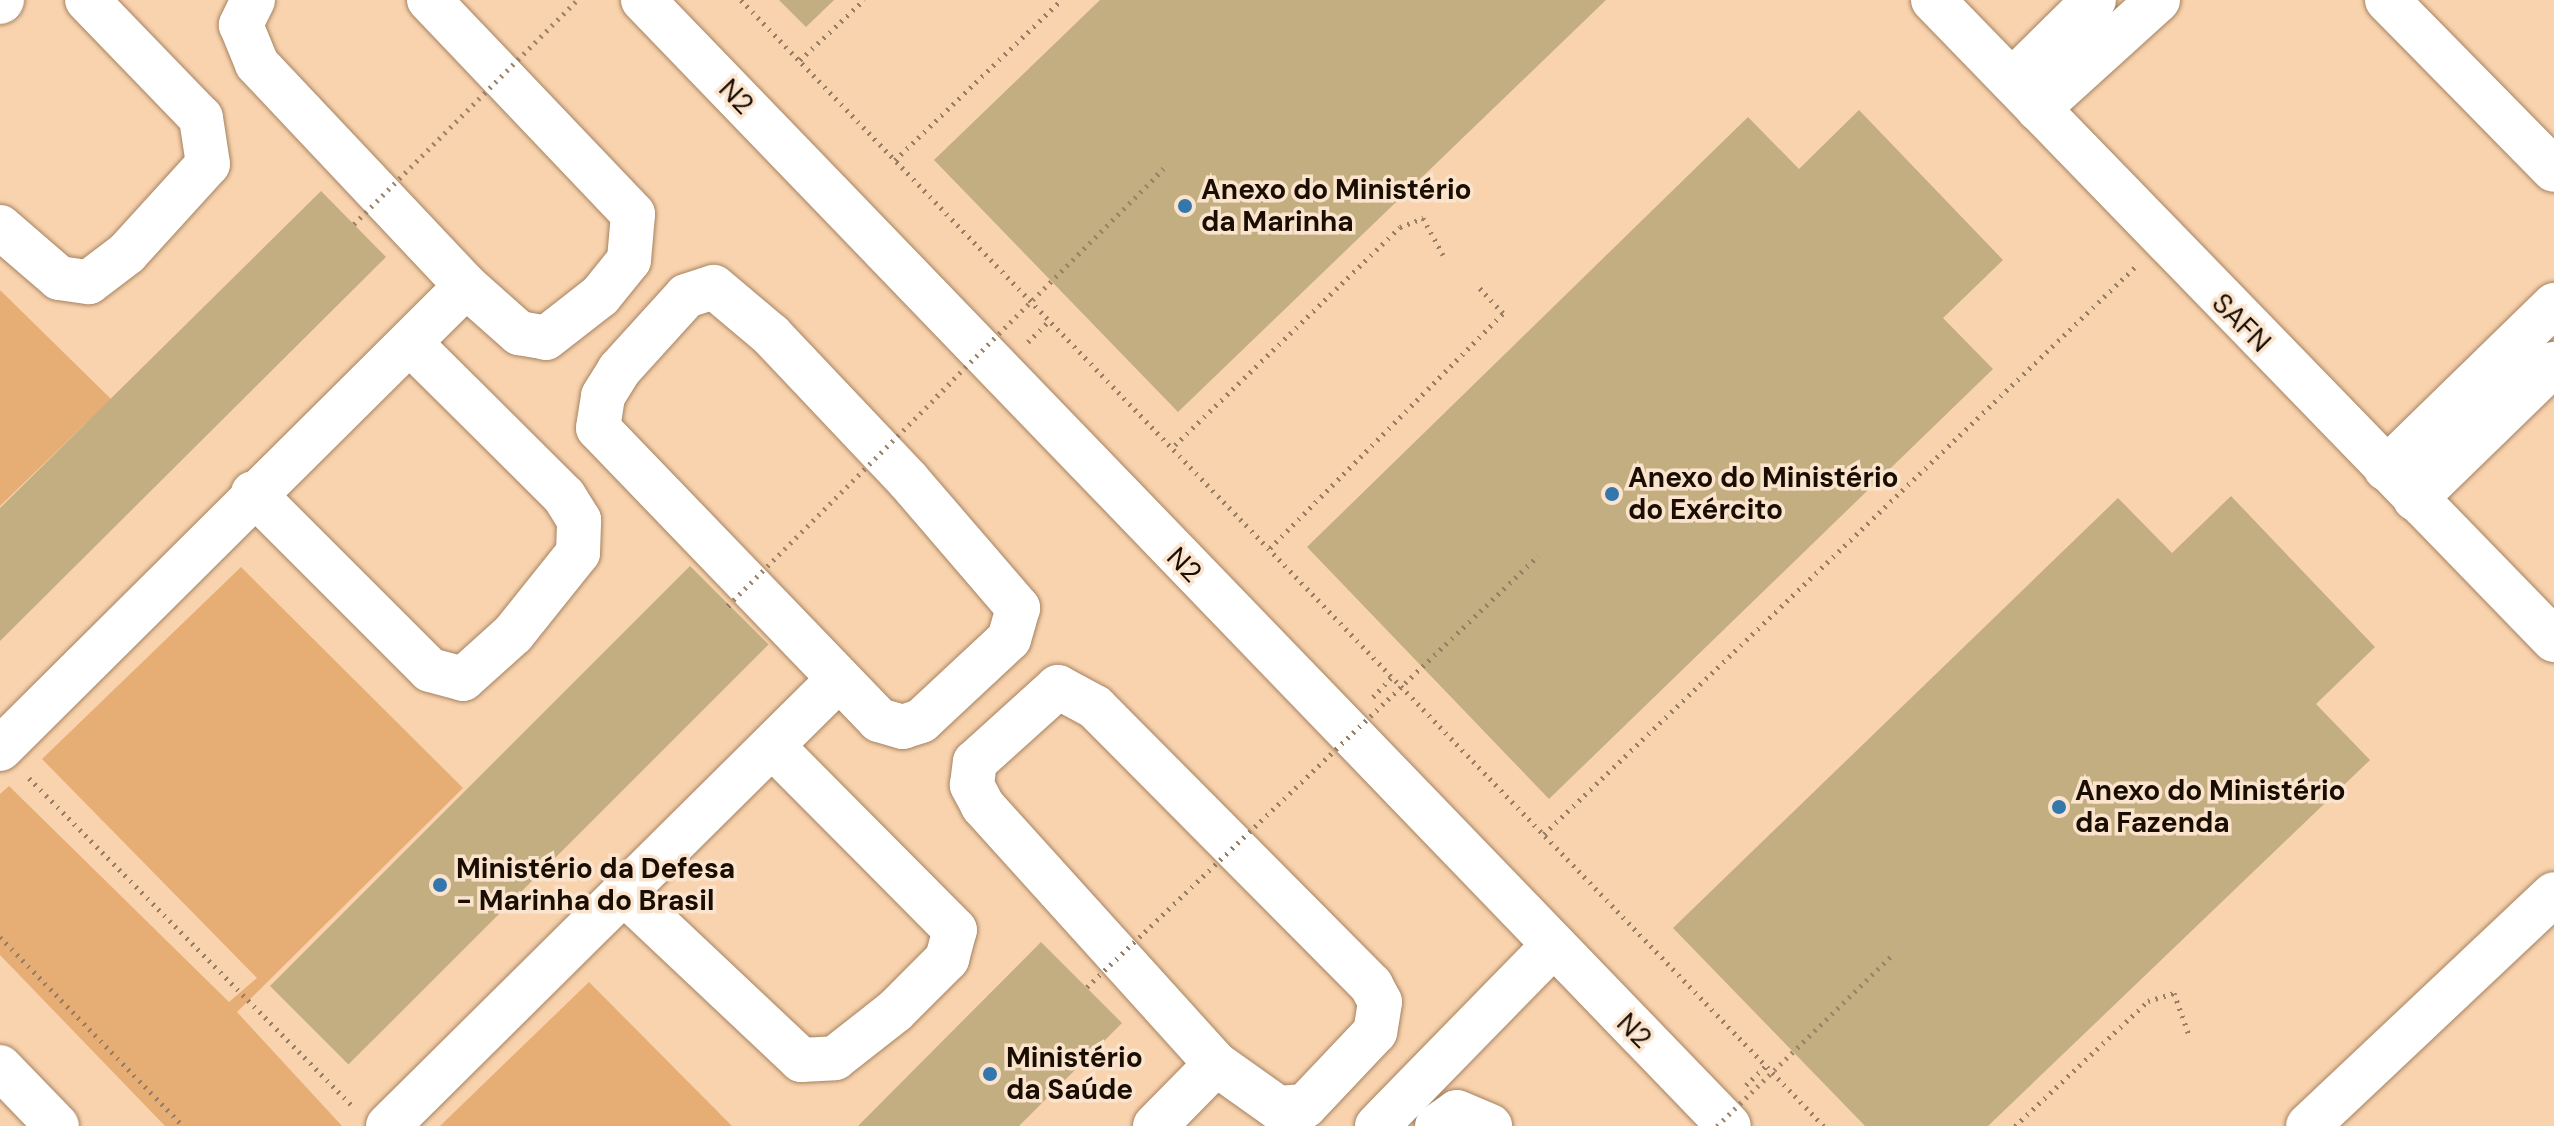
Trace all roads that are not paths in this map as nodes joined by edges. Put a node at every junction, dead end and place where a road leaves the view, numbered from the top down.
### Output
1 (87, 0) edge
2 (253, 0) edge
3 (429, 0) edge
4 (643, 0) edge
5 (1933, 0) edge
6 (2094, 0) edge
7 (2158, 0) edge
8 (2387, 0) edge
9 (2025, 95) junction
10 (2554, 170) edge
11 (0, 227) edge
12 (466, 286) junction
13 (2554, 305) edge
14 (410, 343) junction
15 (2554, 364) edge
16 (2401, 484) junction
17 (253, 493) junction
18 (2554, 640) edge
19 (838, 680) junction
20 (773, 747) junction
21 (0, 749) edge
22 (623, 892) junction
23 (2554, 894) edge
24 (1551, 948) junction
25 (1216, 1064) junction
26 (0, 1067) edge
27 (375, 1120) edge
28 (1161, 1124) edge
29 (57, 1126) edge
30 (1377, 1126) edge
31 (1437, 1126) edge
32 (1490, 1126) edge
33 (1729, 1126) edge
34 (2308, 1126) edge

1 - 11 main road
2 - 12 main road
3 - 12 main road
4 - 24 main road, N2
5 - 9 main road, SAFN
6 - 9 main road
7 - 9 main road
8 - 10 main road
9 - 16 main road, SAFN
12 - 14 main road
13 - 16 main road
14 - 17 main road
14 - 17 main road
15 - 16 main road
16 - 18 main road, SAFN
17 - 21 main road
19 - 19 main road
19 - 20 main road
20 - 22 main road
20 - 22 main road
22 - 27 main road
23 - 34 main road
24 - 30 main road
24 - 33 main road, N2
25 - 25 main road
25 - 28 main road
26 - 29 main road
31 - 32 main road

